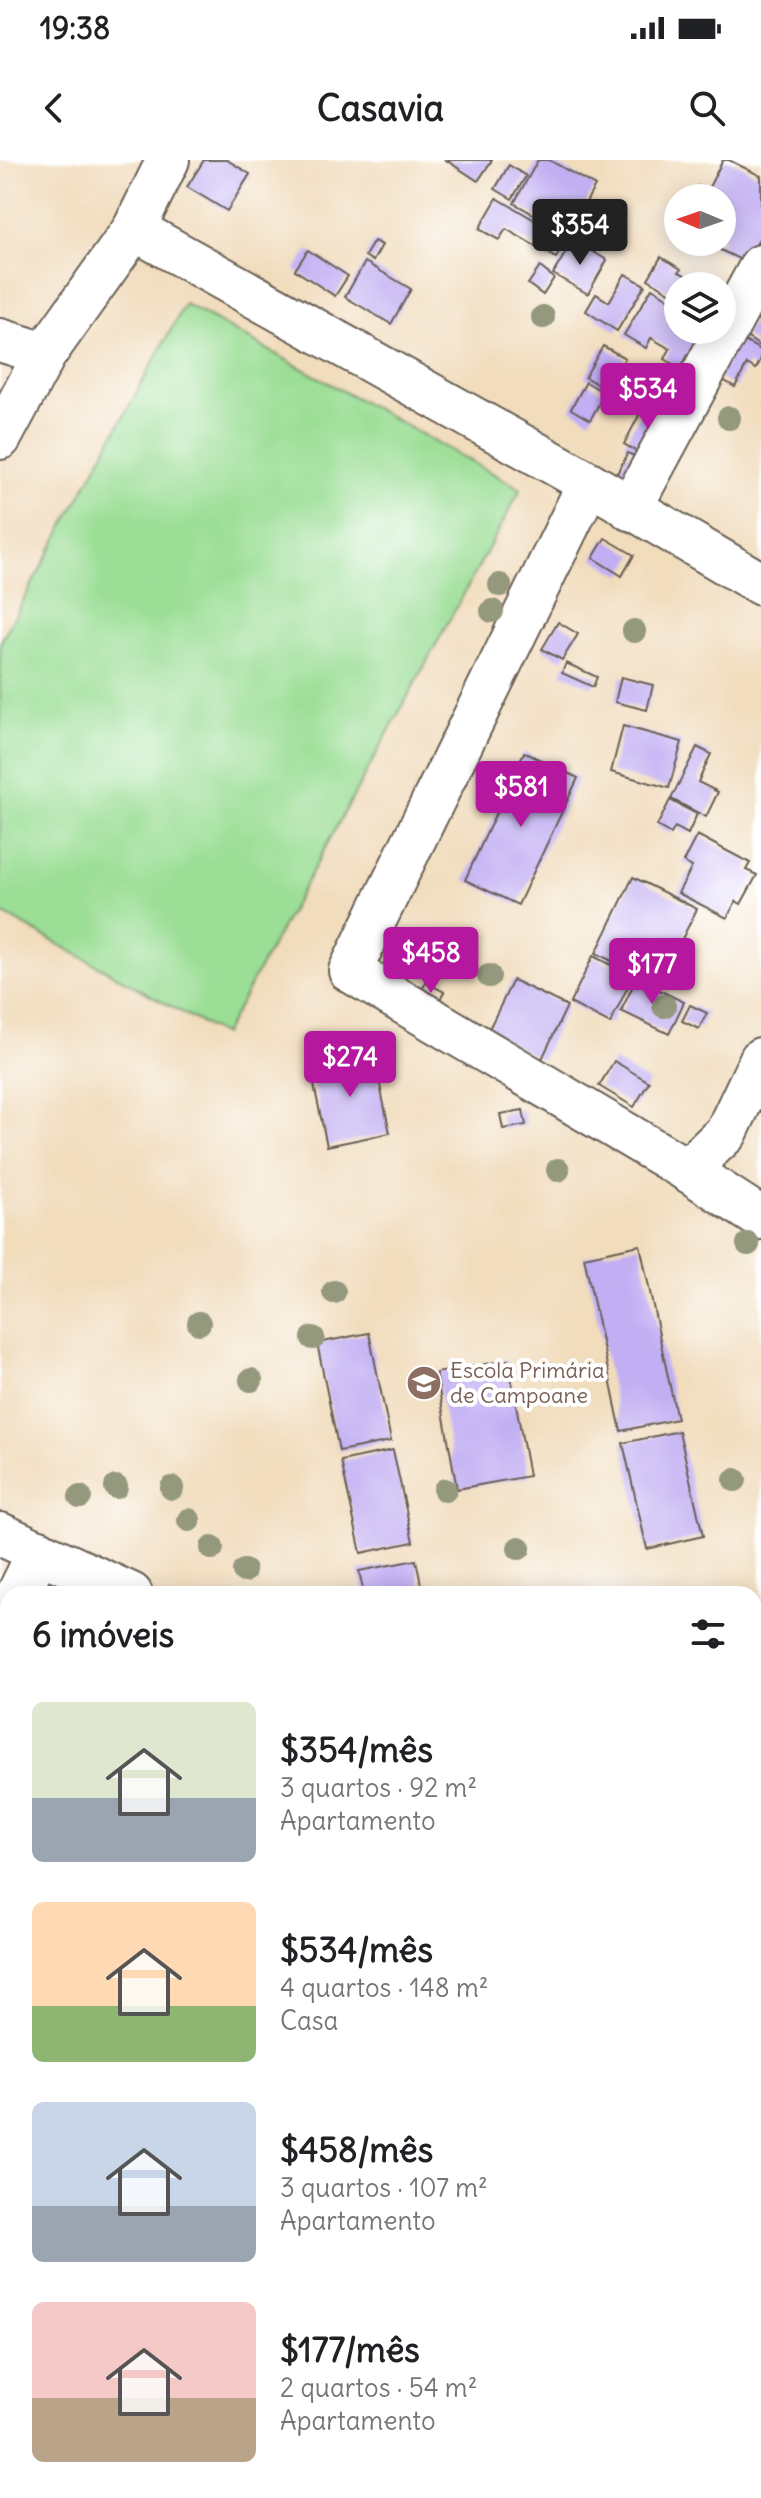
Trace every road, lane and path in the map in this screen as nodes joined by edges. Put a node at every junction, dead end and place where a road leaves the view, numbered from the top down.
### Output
1 (168, 160) edge
2 (134, 229) junction
3 (761, 266) edge
4 (0, 340) edge
5 (45, 354) junction
6 (0, 438) edge
7 (589, 483) junction
8 (630, 509) junction
9 (761, 584) edge
10 (761, 1059) edge
11 (687, 1170) junction
12 (761, 1218) edge
13 (0, 1534) edge
14 (39, 1551) junction
15 (22, 1586) edge
16 (114, 1586) edge

1 - 2 street
2 - 5 street
2 - 7 street
3 - 8 street
4 - 5 street
5 - 6 street
7 - 8 street
7 - 11 street
8 - 9 street
10 - 11 street
11 - 12 street
13 - 14 street
14 - 15 street
14 - 16 street

